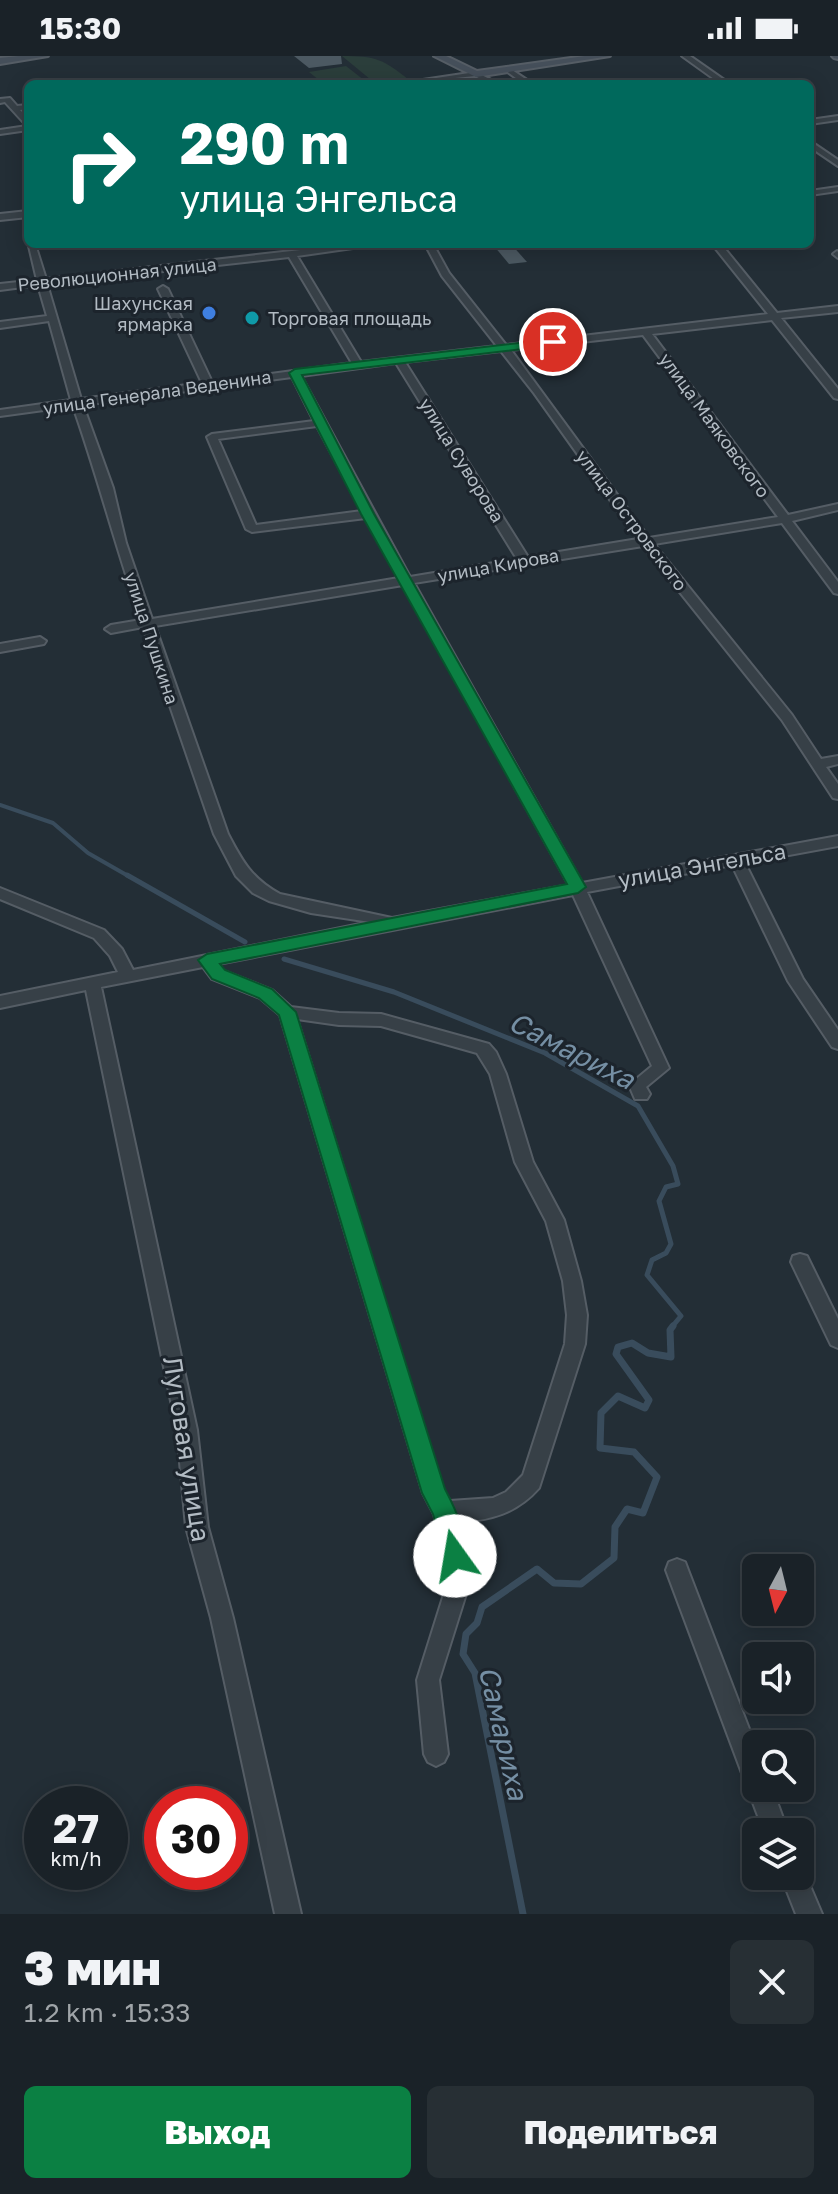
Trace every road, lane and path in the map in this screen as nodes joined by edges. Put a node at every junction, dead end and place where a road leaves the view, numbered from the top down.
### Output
1 (43, 56) edge
2 (439, 56) edge
3 (605, 56) edge
4 (685, 56) edge
5 (0, 61) edge
6 (495, 62) dead end
7 (507, 69) junction
8 (476, 74) junction
9 (430, 80) edge
10 (487, 80) edge
11 (523, 80) edge
12 (720, 80) edge
13 (3, 101) edge
14 (24, 107) edge
15 (15, 108) junction
16 (838, 118) edge
17 (24, 120) edge
18 (814, 121) edge
19 (24, 127) edge
20 (0, 132) edge
21 (814, 146) edge
22 (838, 164) edge
23 (838, 189) edge
24 (814, 192) edge
25 (0, 217) edge
26 (24, 217) edge
27 (32, 248) edge
28 (343, 248) edge
29 (431, 248) edge
30 (719, 248) edge
31 (292, 254) junction
32 (41, 282) junction
33 (0, 287) edge
34 (163, 289) dead end
35 (838, 309) edge
36 (776, 317) junction
37 (52, 318) junction
38 (0, 325) edge
39 (646, 332) junction
40 (504, 348) junction
41 (399, 360) junction
42 (358, 365) junction
43 (295, 373) junction
44 (208, 384) junction
45 (838, 396) edge
46 (77, 403) junction
47 (0, 413) edge
48 (320, 423) junction
49 (838, 507) edge
50 (368, 514) junction
51 (784, 519) junction
52 (645, 541) junction
53 (524, 560) junction
54 (407, 580) junction
55 (838, 590) edge
56 (147, 623) junction
57 (111, 629) dead end
58 (40, 641) dead end
59 (0, 648) edge
60 (838, 760) edge
61 (817, 764) junction
62 (838, 795) edge
63 (838, 841) edge
64 (736, 859) junction
65 (578, 887) junction
66 (0, 893) edge
67 (391, 923) junction
68 (207, 960) junction
69 (128, 976) junction
70 (92, 983) junction
71 (0, 1002) edge
72 (287, 1012) junction
73 (838, 1043) edge
74 (641, 1094) dead end
75 (800, 1262) dead end
76 (838, 1339) edge
77 (444, 1511) junction
78 (677, 1570) dead end
79 (742, 1741) edge
80 (436, 1754) dead end
81 (799, 1890) edge
82 (288, 1914) edge
83 (809, 1914) edge

1 - 5 street
2 - 8 street
3 - 7 street
4 - 12 street
6 - 7 street
7 - 8 street
7 - 11 street
8 - 9 street
8 - 10 street
13 - 15 street
14 - 15 street
15 - 17 street
16 - 18 street
19 - 20 street
21 - 22 street
23 - 24 street
25 - 26 street
27 - 32 street, улица Пушкина
28 - 31 street, Революционная улица
29 - 40 street, улица Островского
30 - 36 street
31 - 32 street, Революционная улица
31 - 42 street
32 - 33 street, Революционная улица
32 - 37 street, улица Пушкина
34 - 44 street
35 - 36 street, улица Генерала Веденина
36 - 39 street, улица Генерала Веденина
36 - 45 street
37 - 38 street
37 - 46 street, улица Пушкина
39 - 40 street, улица Генерала Веденина
39 - 51 street, улица Маяковского
40 - 41 street, улица Генерала Веденина
40 - 52 street, улица Островского
41 - 42 street, улица Генерала Веденина
41 - 53 street, улица Суворова
42 - 43 street, улица Генерала Веденина
43 - 44 street, улица Генерала Веденина
43 - 48 street
44 - 46 street, улица Генерала Веденина
46 - 47 street, улица Генерала Веденина
46 - 56 street, улица Пушкина
48 - 50 street
48 - 50 street
49 - 51 street, улица Кирова
50 - 54 street
51 - 52 street, улица Кирова
51 - 55 street, улица Маяковского
52 - 53 street, улица Кирова
52 - 61 street, улица Островского
53 - 54 street, улица Кирова
54 - 56 street, улица Кирова
54 - 65 street
56 - 57 street, улица Кирова
56 - 67 street, улица Пушкина
58 - 59 street
60 - 61 street
61 - 62 street, улица Островского
63 - 64 street, улица Энгельса
64 - 65 street, улица Энгельса
64 - 73 street
65 - 67 street, улица Энгельса
65 - 74 street
66 - 69 street
67 - 68 street, улица Энгельса
68 - 69 street, улица Энгельса
68 - 72 street
69 - 70 street, улица Энгельса
70 - 71 street, улица Энгельса
70 - 82 street, Луговая улица
72 - 77 street
72 - 77 street
75 - 76 street
77 - 80 street
78 - 79 street
81 - 83 street

